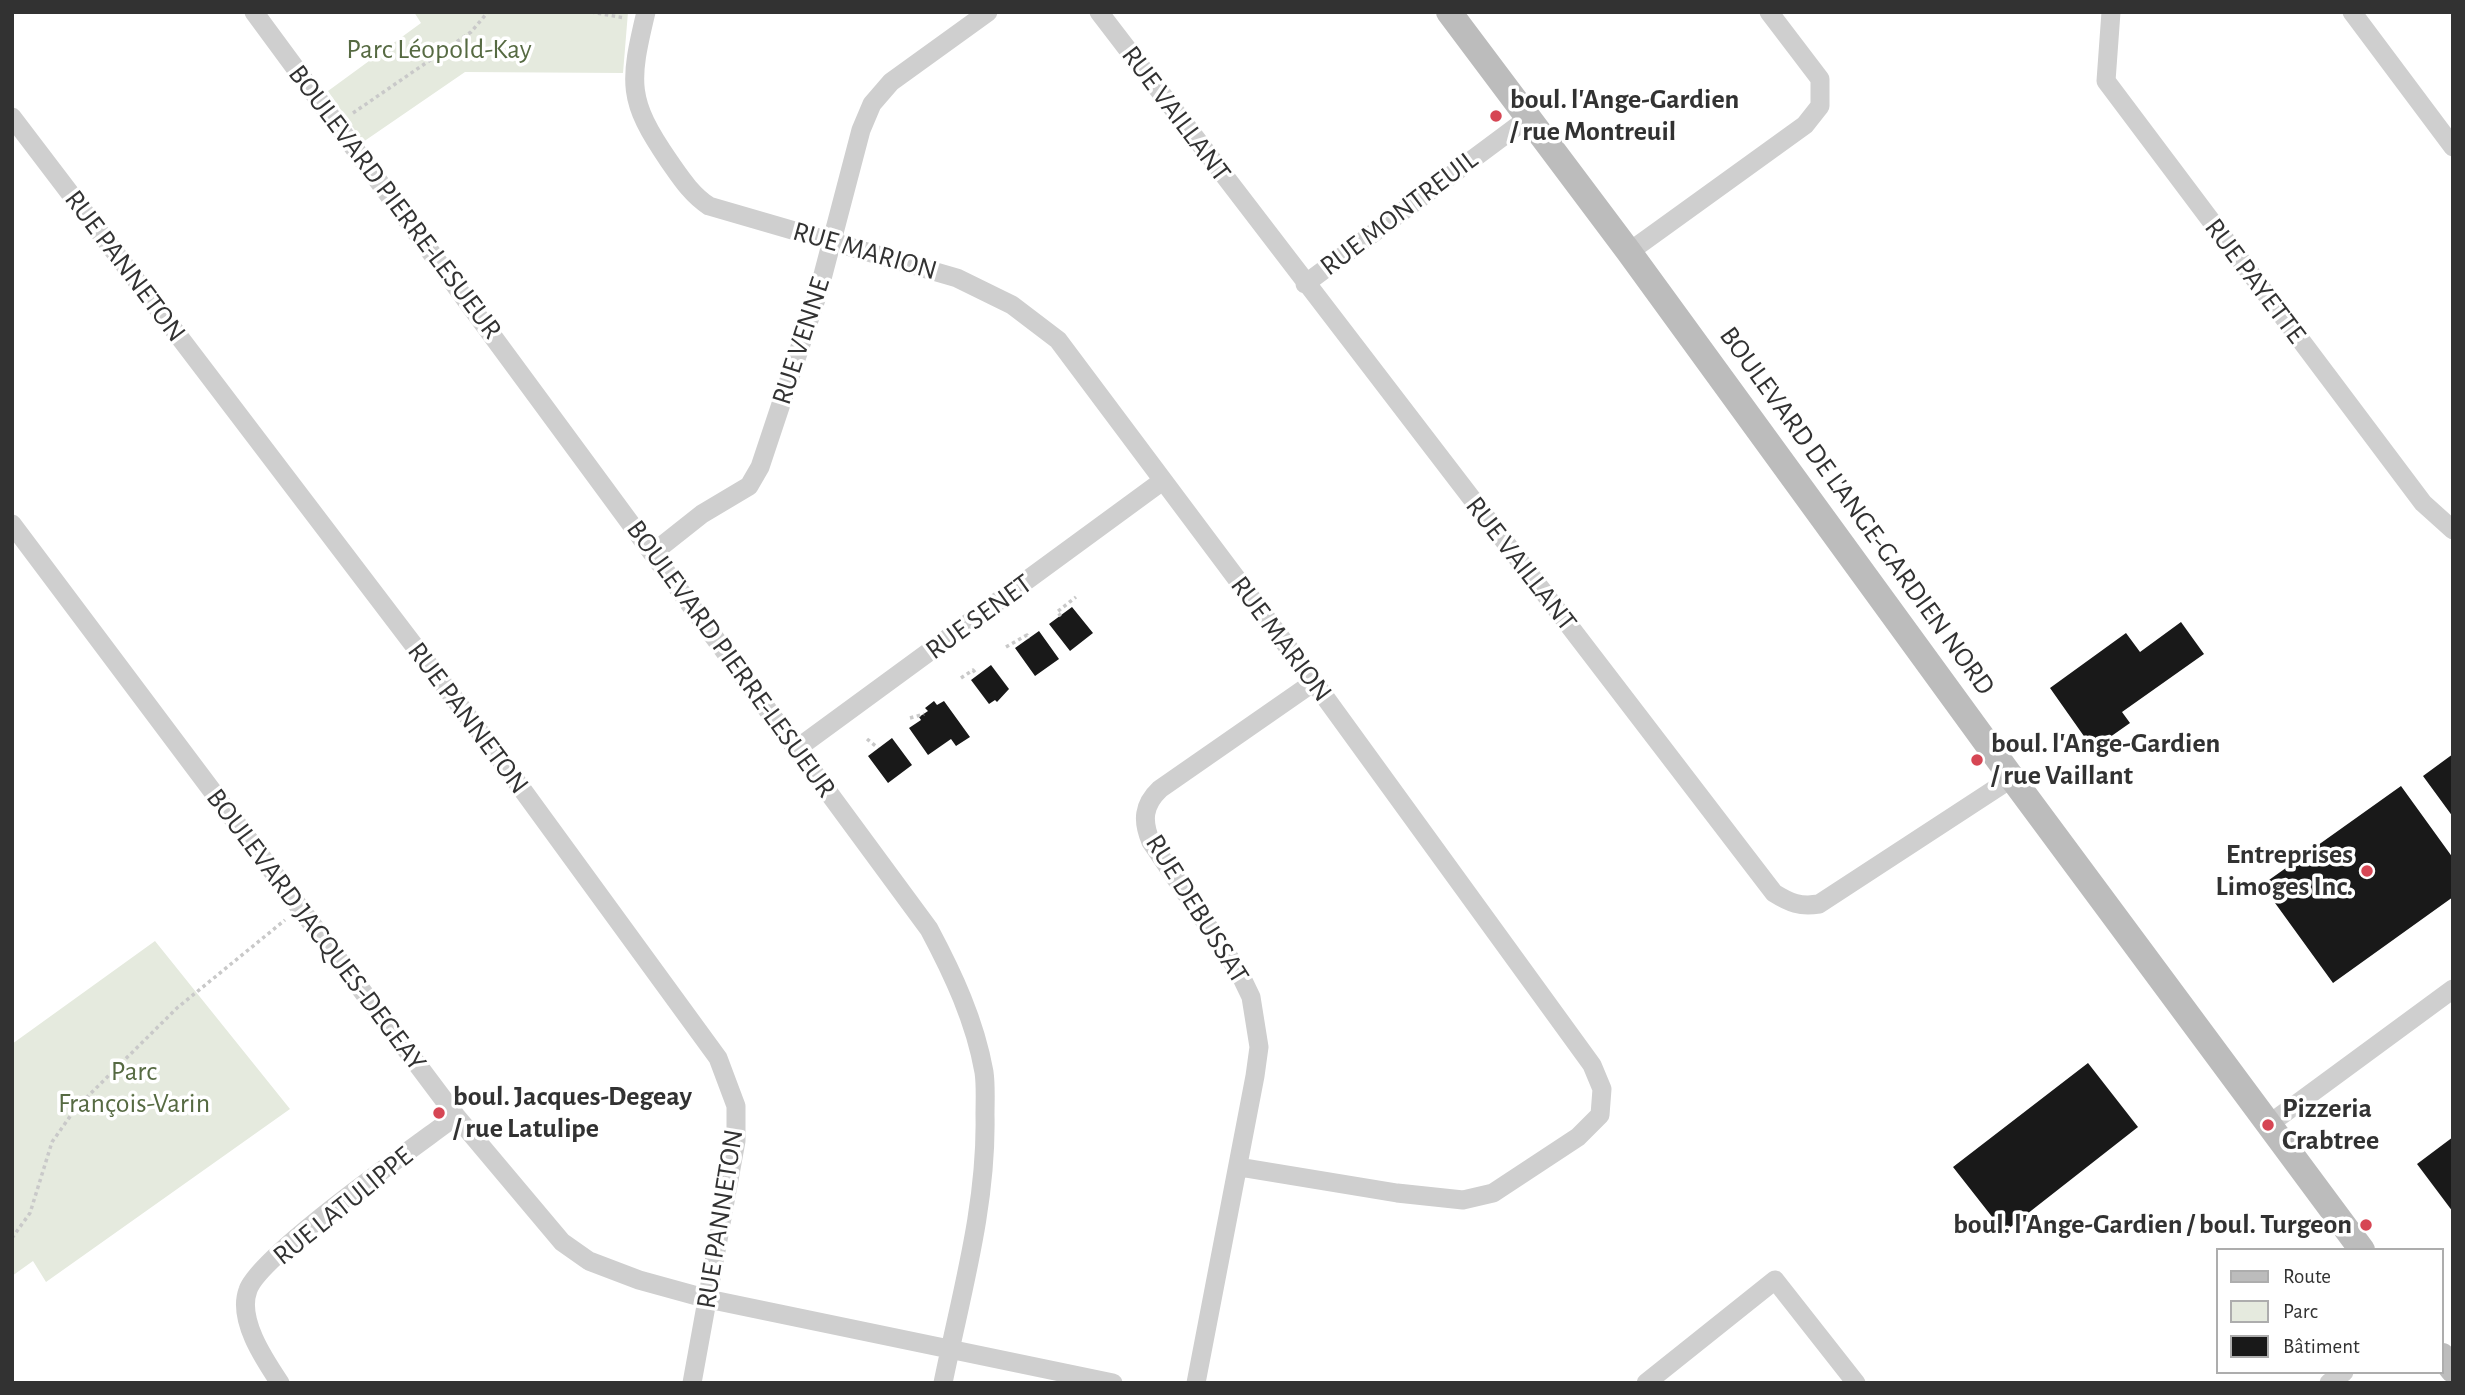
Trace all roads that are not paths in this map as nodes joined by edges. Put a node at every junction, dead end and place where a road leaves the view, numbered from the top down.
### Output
1 (254, 12) edge
2 (988, 12) edge
3 (1099, 12) edge
4 (1449, 12) edge
5 (1769, 12) edge
6 (2111, 12) edge
7 (2352, 12) edge
8 (645, 17) edge
9 (12, 117) edge
10 (1528, 118) junction
11 (2453, 147) edge
12 (832, 243) junction
13 (1629, 252) junction
14 (1305, 284) junction
15 (1161, 482) junction
16 (12, 524) edge
17 (2453, 530) edge
18 (654, 552) junction
19 (1314, 682) junction
20 (795, 750) junction
21 (2012, 778) junction
22 (2453, 989) edge
23 (456, 1116) junction
24 (2268, 1125) junction
25 (1239, 1167) junction
26 (2360, 1248) edge
27 (708, 1298) junction
28 (950, 1347) junction
29 (280, 1383) edge
30 (692, 1383) edge
31 (943, 1383) edge
32 (1112, 1383) edge
33 (1196, 1383) edge
34 (1646, 1383) edge
35 (1856, 1383) edge

1 - 18 street, BOULEVARD PIERRE-LESUEUR
2 - 12 street, RUE VENNE
3 - 14 street, RUE VAILLANT
4 - 10 main road, BOULEVARD DE L'ANGE-GARDIEN NORD
5 - 13 street
6 - 17 street, RUE PAYETTE
7 - 11 street
8 - 12 street, RUE MARION
9 - 27 street, RUE PANNETON
10 - 13 main road, BOULEVARD DE L'ANGE-GARDIEN NORD
10 - 14 street, RUE MONTREUIL
12 - 15 street, RUE MARION
12 - 18 street, RUE VENNE
13 - 21 main road, BOULEVARD DE L'ANGE-GARDIEN NORD
14 - 21 street, RUE VAILLANT
15 - 19 street, RUE MARION
15 - 20 street, RUE SENET
16 - 23 street, BOULEVARD JACQUES-DEGEAY
18 - 20 street, BOULEVARD PIERRE-LESUEUR
19 - 25 street, RUE DEBUSSAT
19 - 25 street, RUE MARION
20 - 28 street, BOULEVARD PIERRE-LESUEUR
21 - 24 main road, BOULEVARD DE L'ANGE-GARDIEN NORD
22 - 24 street
23 - 27 street, BOULEVARD JACQUES-DEGEAY
23 - 29 street, RUE LATULIPPE
24 - 26 main road, BOULEVARD DE L'ANGE-GARDIEN NORD
25 - 33 street, RUE DEBUSSAT
27 - 28 street, BOULEVARD JACQUES-DEGEAY
27 - 30 street, RUE PANNETON
28 - 31 street, BOULEVARD PIERRE-LESUEUR
28 - 32 street, BOULEVARD JACQUES-DEGEAY
34 - 35 street

